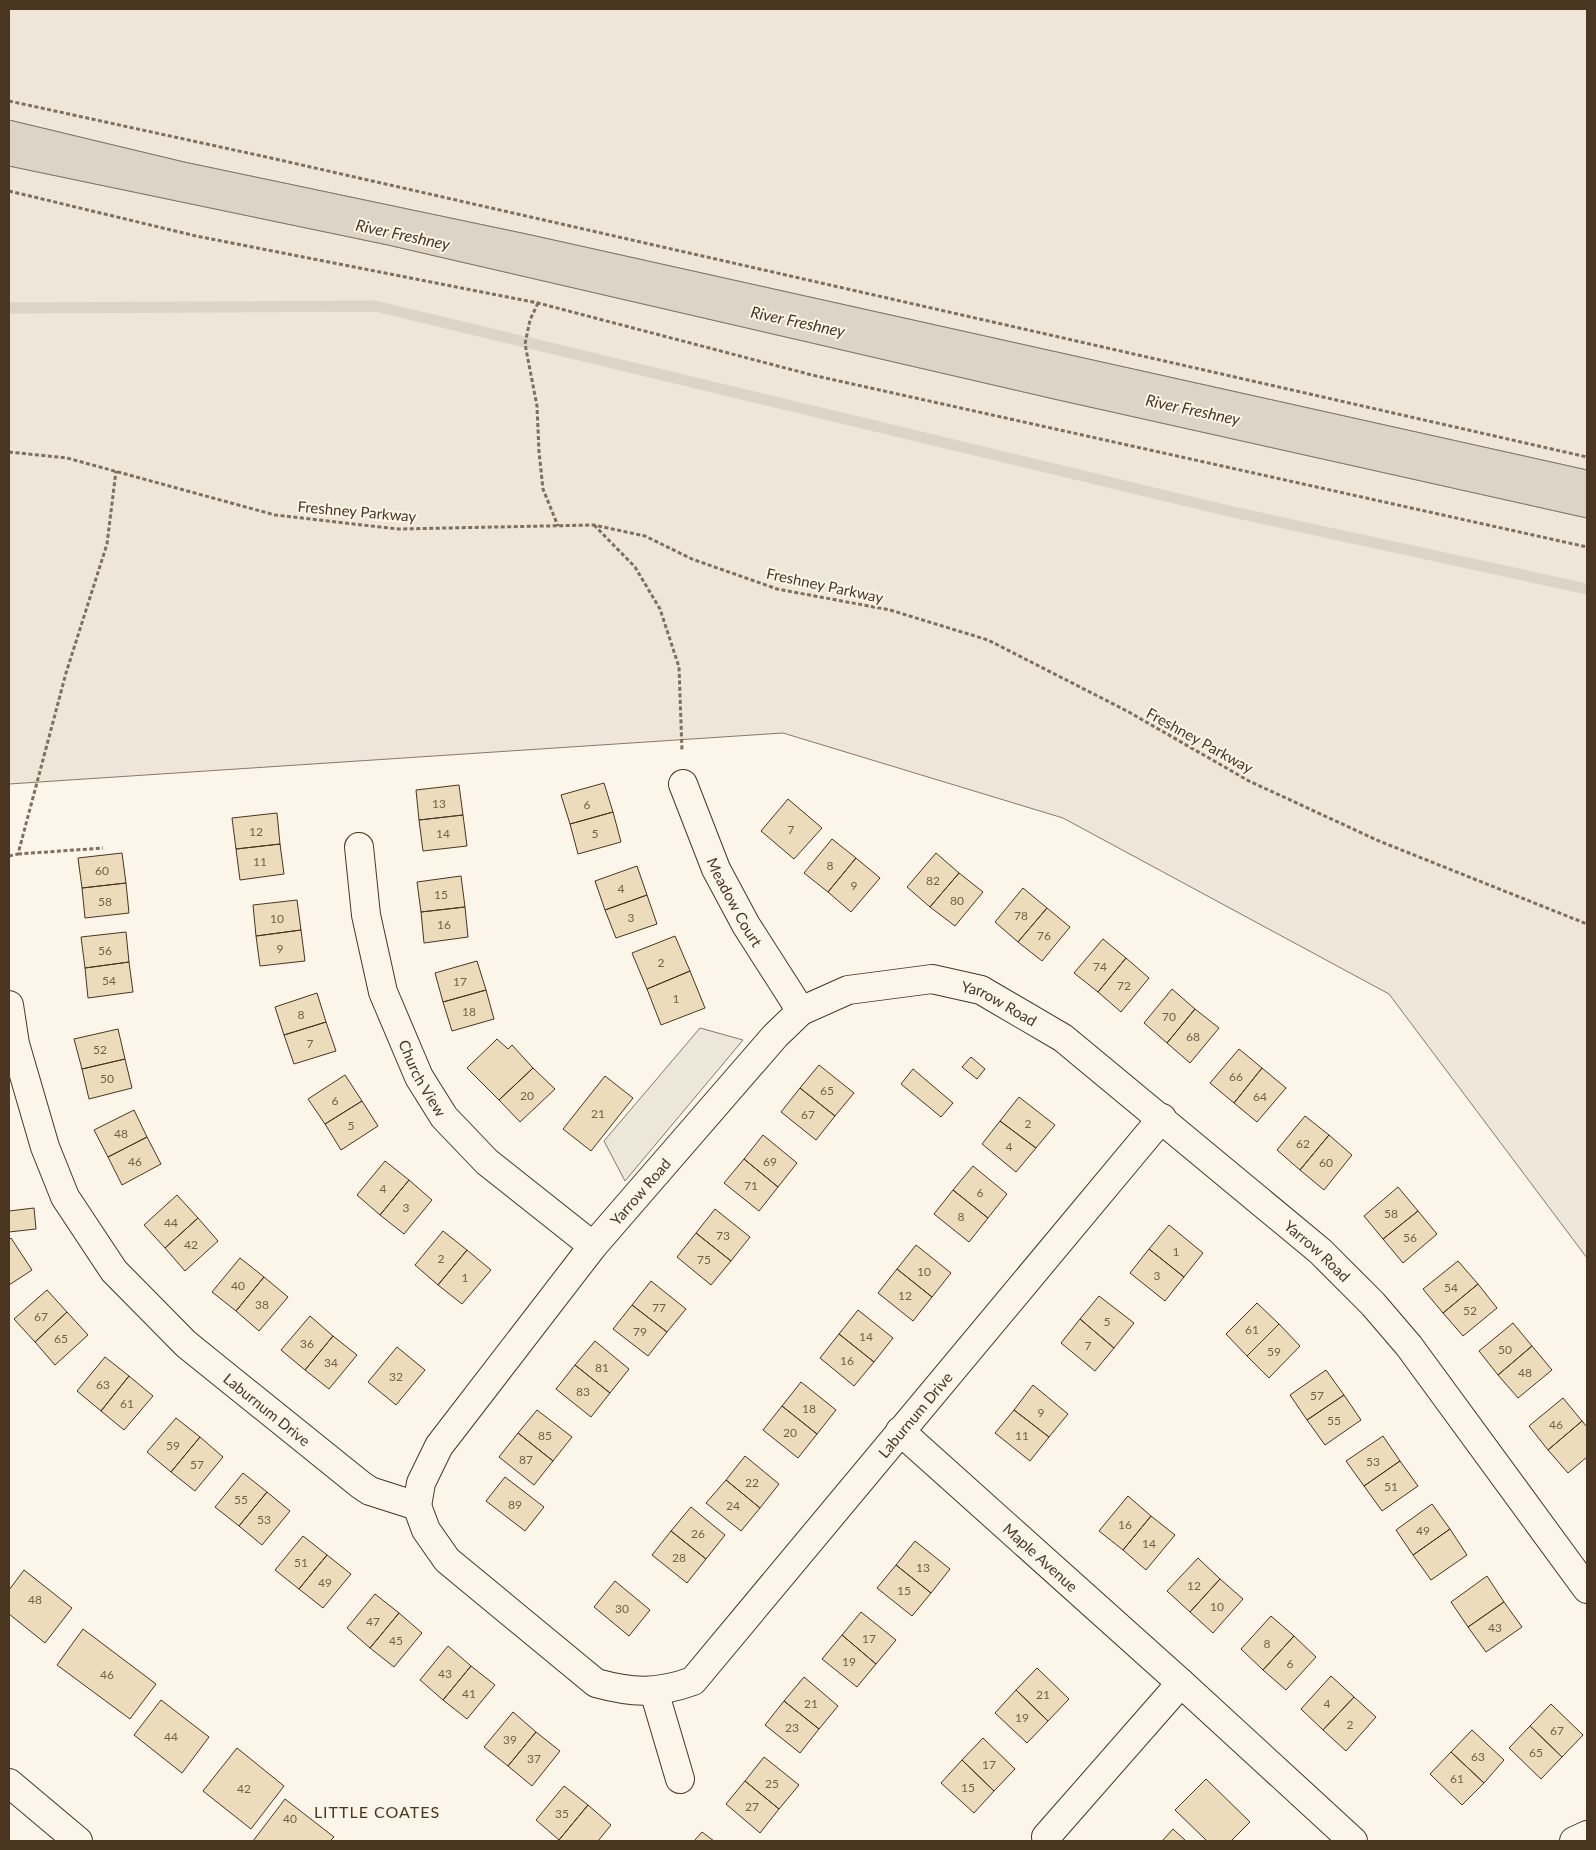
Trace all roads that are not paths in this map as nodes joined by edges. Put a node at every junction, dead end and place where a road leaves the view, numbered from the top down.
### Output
1 (682, 784) road end
2 (359, 847) dead end
3 (9, 1005) edge
4 (801, 1011) junction
5 (1162, 1118) junction
6 (593, 1246) junction
7 (900, 1431) junction
8 (417, 1506) junction
9 (1587, 1589) edge
10 (1181, 1683) junction
11 (654, 1691) junction
12 (680, 1779) dead end
13 (9, 1783) edge
14 (1587, 1835) edge
15 (1046, 1837) dead end
16 (78, 1841) edge
17 (1353, 1841) edge
18 (1574, 1841) edge

1 - 4 street, Meadow Court
2 - 6 street, Church View
3 - 8 street, Laburnum Drive
4 - 5 street, Yarrow Road
4 - 6 street, Yarrow Road
5 - 7 street, Laburnum Drive
5 - 9 street, Yarrow Road
6 - 8 street, Yarrow Road
7 - 10 street, Maple Avenue
7 - 11 street, Laburnum Drive
8 - 11 street, Laburnum Drive
10 - 15 street
10 - 17 street, Maple Avenue
11 - 12 street
13 - 16 street
14 - 18 street

